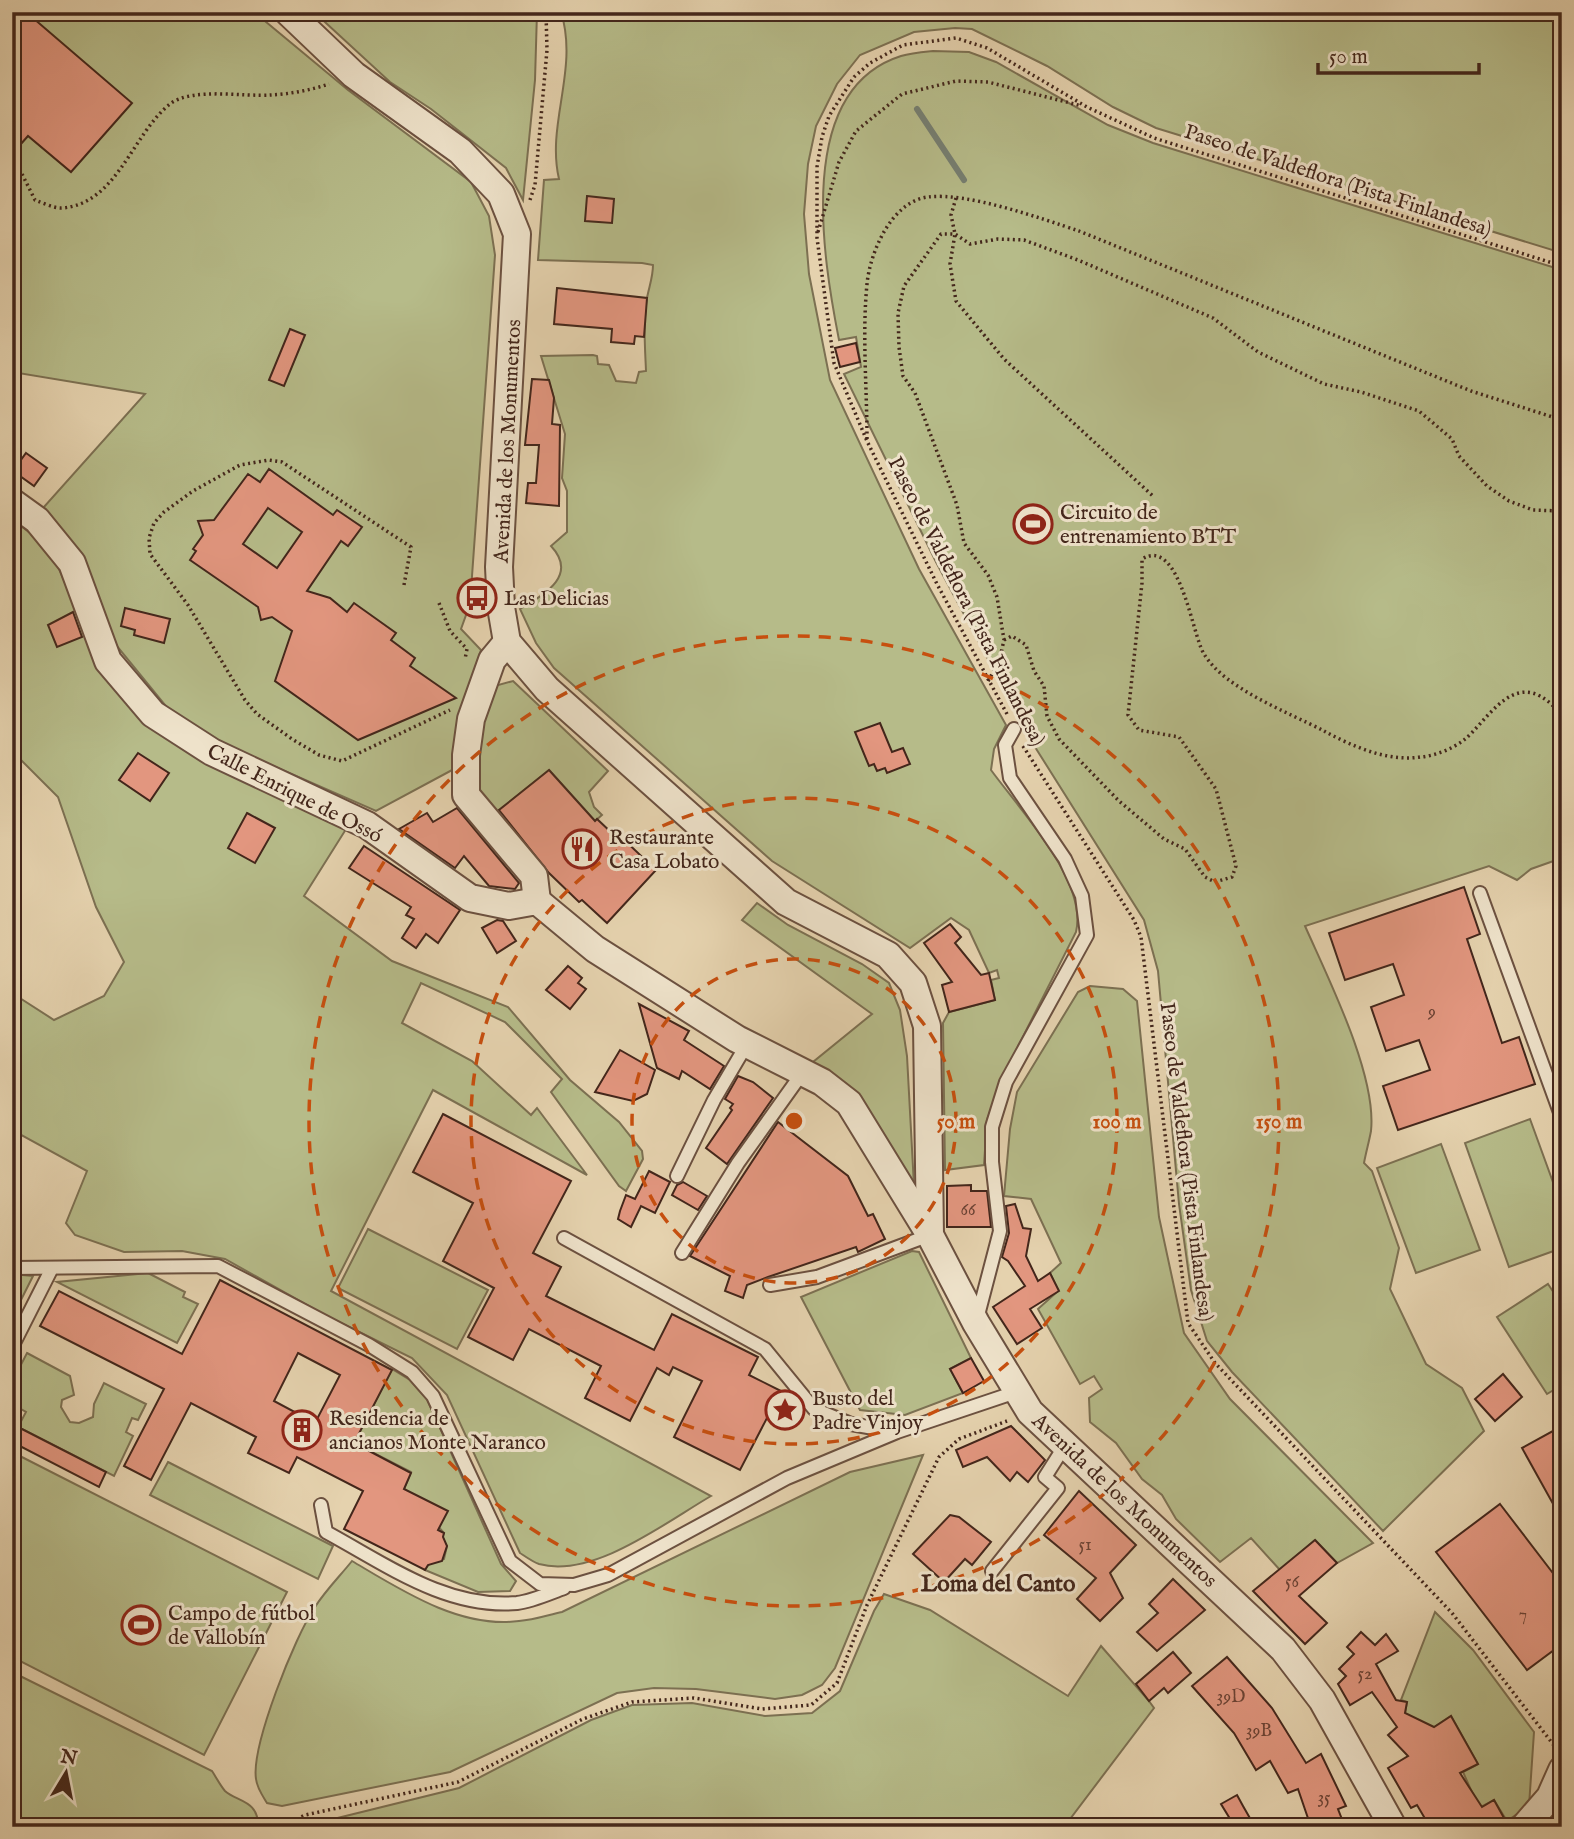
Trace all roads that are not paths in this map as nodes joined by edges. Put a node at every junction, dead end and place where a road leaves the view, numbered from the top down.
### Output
1 (288, 12) edge
2 (12, 502) edge
3 (507, 642) junction
4 (1014, 729) road end
5 (1480, 893) dead end
6 (537, 901) junction
7 (747, 1044) junction
8 (803, 1072) junction
9 (1562, 1118) edge
10 (677, 1176) dead end
11 (930, 1235) junction
12 (564, 1238) dead end
13 (682, 1253) dead end
14 (12, 1268) edge
15 (52, 1268) junction
16 (770, 1285) dead end
17 (976, 1323) junction
18 (12, 1347) edge
19 (1023, 1402) junction
20 (897, 1432) junction
21 (1064, 1447) junction
22 (321, 1505) dead end
23 (992, 1571) dead end
24 (575, 1584) junction
25 (1559, 1759) edge
26 (1392, 1827) edge
27 (1524, 1827) edge

1 - 3 street, Avenida de los Monumentos
2 - 6 street, Calle Enrique de Ossó
3 - 6 street
3 - 11 street, Avenida de los Monumentos
4 - 17 lane
5 - 9 lane
6 - 7 street
7 - 8 street
7 - 10 lane
8 - 11 street
8 - 13 lane
11 - 16 lane
11 - 17 street, Avenida de los Monumentos
12 - 20 lane
14 - 15 lane
15 - 18 lane
15 - 24 lane
17 - 19 street, Avenida de los Monumentos
19 - 20 lane
19 - 21 street, Avenida de los Monumentos
20 - 24 lane
21 - 23 lane
21 - 26 street, Avenida de los Monumentos
22 - 24 lane
25 - 27 street

